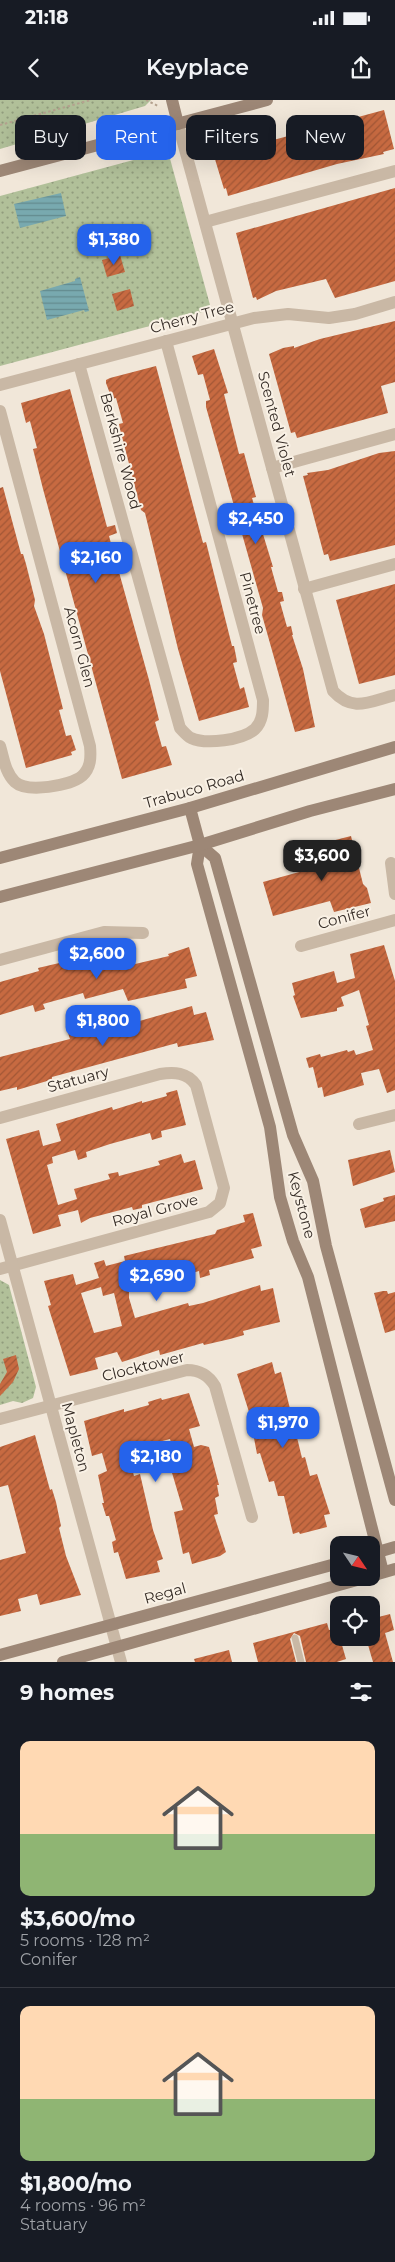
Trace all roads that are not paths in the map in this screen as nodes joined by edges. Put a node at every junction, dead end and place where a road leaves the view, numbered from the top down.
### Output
1 (172, 100) edge
2 (267, 100) edge
3 (178, 124) junction
4 (0, 171) edge
5 (395, 171) edge
6 (205, 222) junction
7 (395, 302) edge
8 (232, 323) junction
9 (166, 341) junction
10 (80, 364) junction
11 (0, 385) edge
12 (0, 411) edge
13 (395, 434) edge
14 (272, 468) junction
15 (395, 564) edge
16 (304, 589) junction
17 (395, 695) edge
18 (228, 739) joint
19 (0, 746) edge
20 (395, 747) edge
21 (395, 789) edge
22 (190, 808) junction
23 (200, 845) junction
24 (0, 858) edge
25 (391, 863) dead end
26 (395, 894) edge
27 (0, 897) edge
28 (395, 920) edge
29 (143, 933) dead end
30 (301, 946) dead end
31 (0, 960) edge
32 (193, 1080) joint
33 (395, 1115) edge
34 (0, 1118) edge
35 (359, 1124) dead end
36 (0, 1220) edge
37 (6, 1267) edge
38 (51, 1406) junction
39 (0, 1419) edge
40 (395, 1500) edge
41 (252, 1517) dead end
42 (371, 1536) edge
43 (395, 1547) edge
44 (380, 1551) edge
45 (330, 1565) edge
46 (336, 1586) edge
47 (111, 1624) junction
48 (295, 1638) dead end
49 (117, 1648) junction
50 (0, 1654) edge
51 (63, 1662) edge
52 (121, 1662) edge
53 (301, 1662) edge

1 - 3 street, Scented Violet
2 - 3 street
3 - 4 street
3 - 6 street, Scented Violet
5 - 6 street
6 - 8 street, Scented Violet
7 - 8 street, Cherry Tree
8 - 9 street, Cherry Tree
8 - 14 street, Scented Violet
9 - 10 street, Cherry Tree
9 - 18 street, Pinetree
10 - 11 street, Cherry Tree
10 - 18 street, Berkshire Wood
12 - 19 street, Acorn Glen
13 - 14 street
14 - 16 street, Scented Violet
15 - 16 street
16 - 17 street, Scented Violet
20 - 22 street, Trabuco Road
21 - 23 street
22 - 23 street, Keystone
22 - 24 street, Trabuco Road
23 - 27 street
23 - 40 street, Keystone
23 - 42 street, Keystone
25 - 26 street
28 - 30 street, Conifer
29 - 31 street
32 - 34 street, Statuary
32 - 37 street, Royal Grove
33 - 35 street
36 - 37 street, Mapleton
37 - 38 street, Mapleton
38 - 39 street, Clocktower
38 - 41 street, Clocktower
38 - 47 street, Mapleton
43 - 44 street
45 - 47 street, Regal
46 - 49 street
47 - 49 street, Mapleton
47 - 50 street, Regal
48 - 53 lane
49 - 51 street
49 - 52 street, Mapleton

